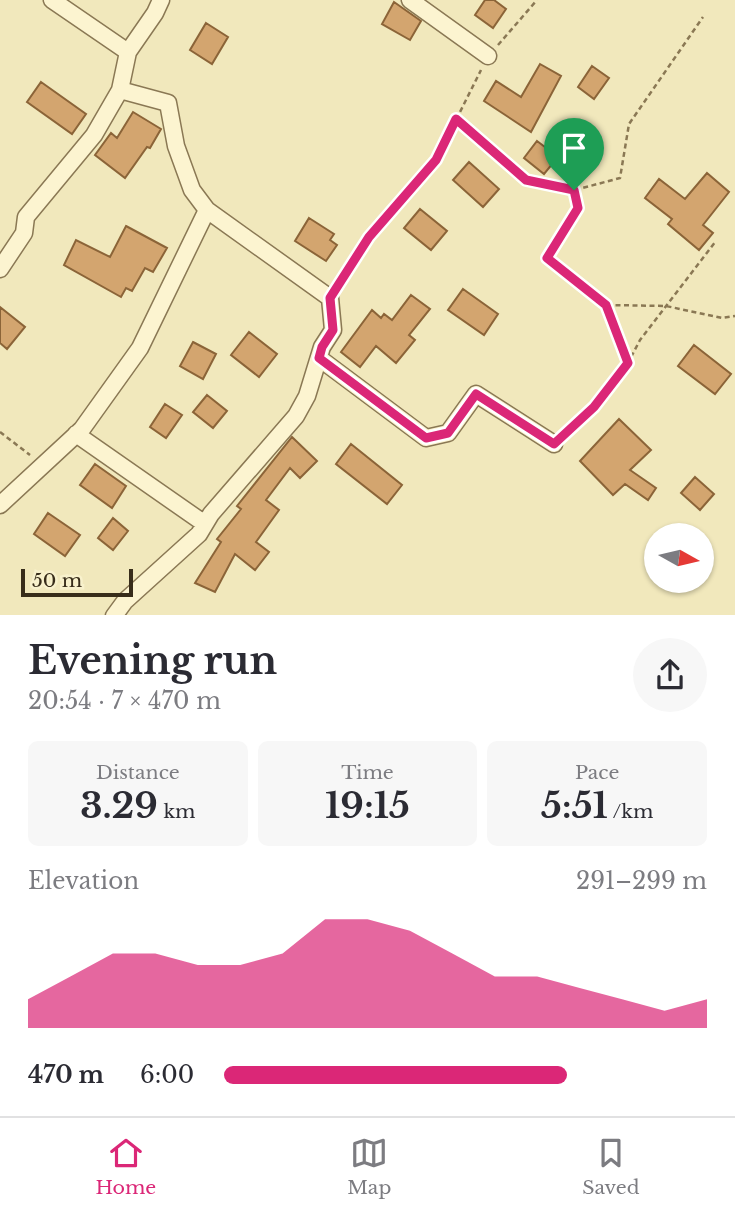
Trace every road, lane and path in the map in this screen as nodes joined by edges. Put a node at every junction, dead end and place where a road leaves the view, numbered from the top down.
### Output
1 (52, 0) edge
2 (161, 0) edge
3 (410, 0) edge
4 (537, 0) edge
5 (703, 17) dead end
6 (128, 52) junction
7 (488, 57) junction
8 (120, 90) junction
9 (456, 119) junction
10 (574, 190) junction
11 (208, 210) junction
12 (716, 242) dead end
13 (0, 269) edge
14 (330, 298) junction
15 (606, 305) junction
16 (666, 306) junction
17 (735, 316) edge
18 (319, 358) junction
19 (628, 363) junction
20 (0, 432) edge
21 (76, 434) junction
22 (554, 444) joint
23 (40, 466) junction
24 (0, 505) edge
25 (205, 523) junction
26 (114, 615) edge

1 - 6 street
2 - 6 street
3 - 7 street
4 - 7 path
5 - 10 path
6 - 8 street
7 - 9 path
8 - 11 street
8 - 13 street
9 - 10 path
9 - 14 path
10 - 15 path
11 - 14 street
11 - 21 street
12 - 16 path
14 - 18 street
15 - 16 path
15 - 19 path
16 - 17 path
16 - 19 path
18 - 22 street
18 - 25 street
19 - 22 path
20 - 23 path
21 - 23 street
21 - 25 street
23 - 24 street
25 - 26 street

